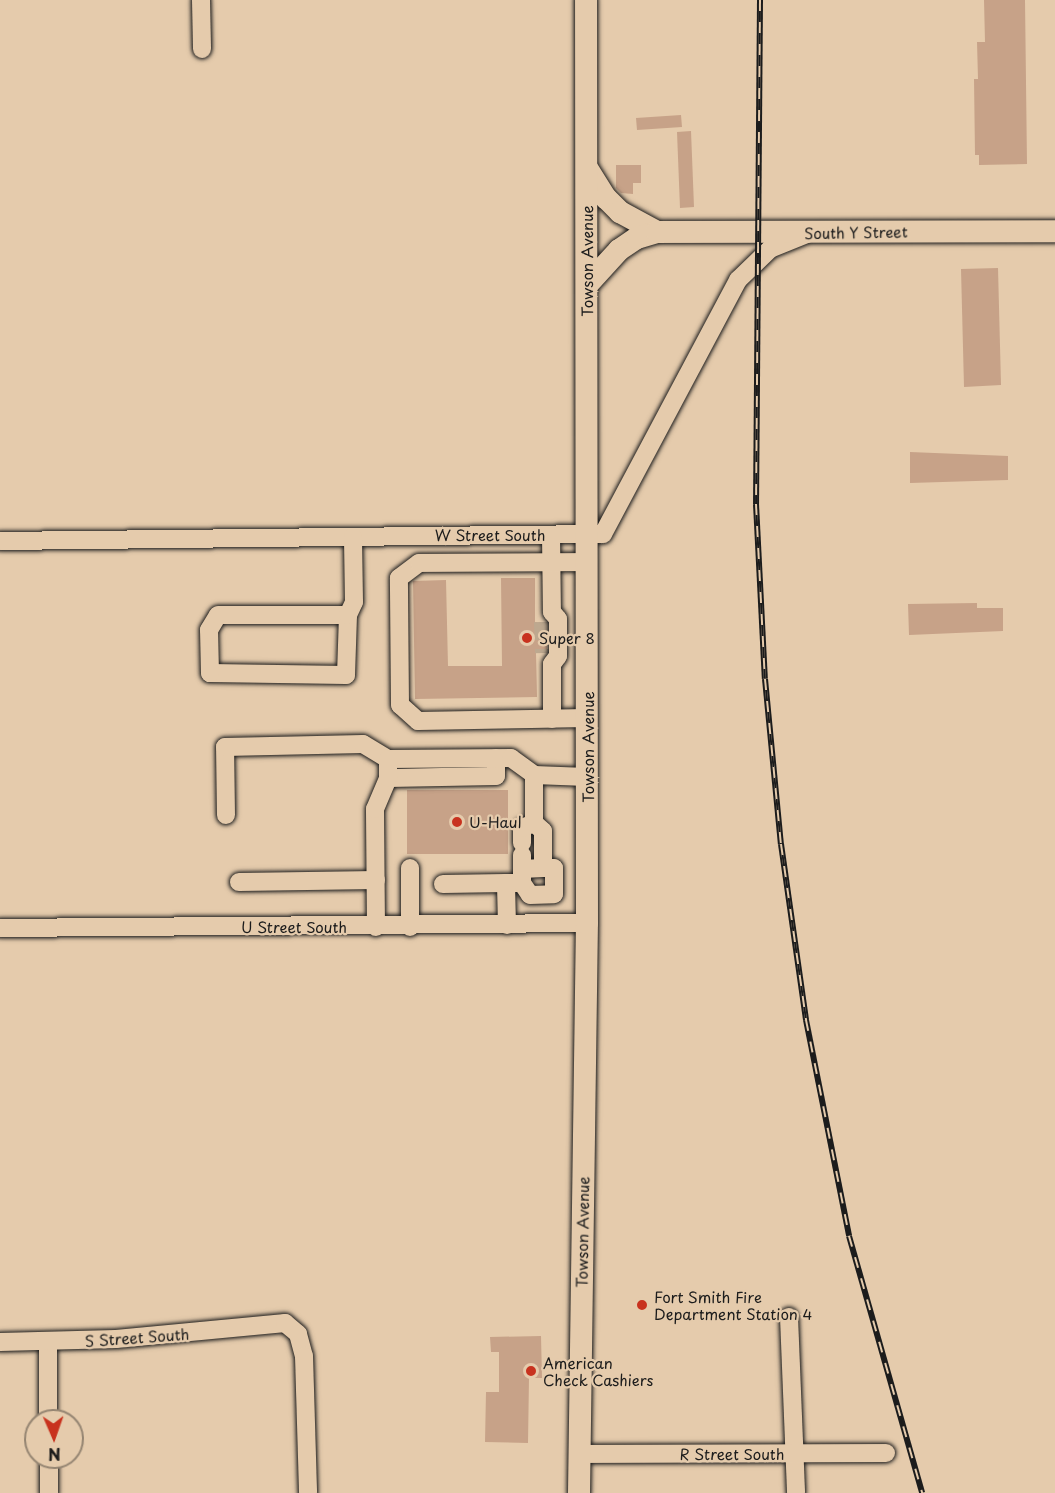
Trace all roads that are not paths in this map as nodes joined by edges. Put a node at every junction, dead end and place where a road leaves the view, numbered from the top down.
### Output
1 (201, 0) edge
2 (586, 0) edge
3 (202, 49) dead end
4 (586, 167) junction
5 (1055, 231) edge
6 (657, 232) junction
7 (811, 232) junction
8 (587, 285) junction
9 (588, 534) junction
10 (551, 535) junction
11 (353, 537) junction
12 (0, 541) edge
13 (552, 562) junction
14 (588, 562) junction
15 (348, 615) junction
16 (587, 718) junction
17 (552, 719) junction
18 (496, 758) junction
19 (388, 759) junction
20 (534, 775) junction
21 (587, 777) junction
22 (388, 778) junction
23 (226, 815) dead end
24 (534, 823) junction
25 (519, 867) junction
26 (410, 868) dead end
27 (543, 868) junction
28 (376, 880) junction
29 (239, 882) dead end
30 (443, 884) dead end
31 (587, 923) junction
32 (507, 925) junction
33 (0, 927) edge
34 (376, 927) junction
35 (410, 927) junction
36 (789, 1317) dead end
37 (48, 1341) junction
38 (0, 1342) edge
39 (48, 1409) edge
40 (886, 1453) dead end
41 (579, 1454) junction
42 (796, 1454) junction
43 (49, 1469) edge
44 (49, 1493) edge
45 (308, 1493) edge
46 (579, 1493) edge
47 (796, 1493) edge

1 - 3 street
2 - 4 main road, Towson Avenue
4 - 6 main road
4 - 8 main road, Towson Avenue
5 - 7 main road, South Y Street
6 - 7 main road, South Y Street
6 - 8 main road, South Y Street
7 - 9 street, W Street South
8 - 9 main road, Towson Avenue
9 - 10 street, W Street South
9 - 14 main road, Towson Avenue
10 - 11 street, W Street South
10 - 13 street
11 - 12 street, W Street South
11 - 15 street
13 - 14 street
13 - 17 street
13 - 17 street
14 - 16 main road, Towson Avenue
15 - 15 street
16 - 17 street
16 - 21 main road, Towson Avenue
18 - 19 street
18 - 20 street
18 - 22 street
19 - 22 street
19 - 23 street
20 - 21 street
20 - 24 street
21 - 31 main road, Towson Avenue
22 - 28 street
24 - 25 street
24 - 27 street
25 - 27 street
25 - 27 street
25 - 30 street
25 - 32 street
26 - 35 street
28 - 29 street
28 - 34 street
31 - 32 street, U Street South
31 - 41 main road, Towson Avenue
32 - 35 street, U Street South
33 - 34 street, U Street South
34 - 35 street, U Street South
36 - 42 street
37 - 38 street, S Street South
37 - 39 street
37 - 45 street, S Street South
40 - 42 street, R Street South
41 - 42 street, R Street South
41 - 46 main road, Towson Avenue
42 - 47 street
43 - 44 street

